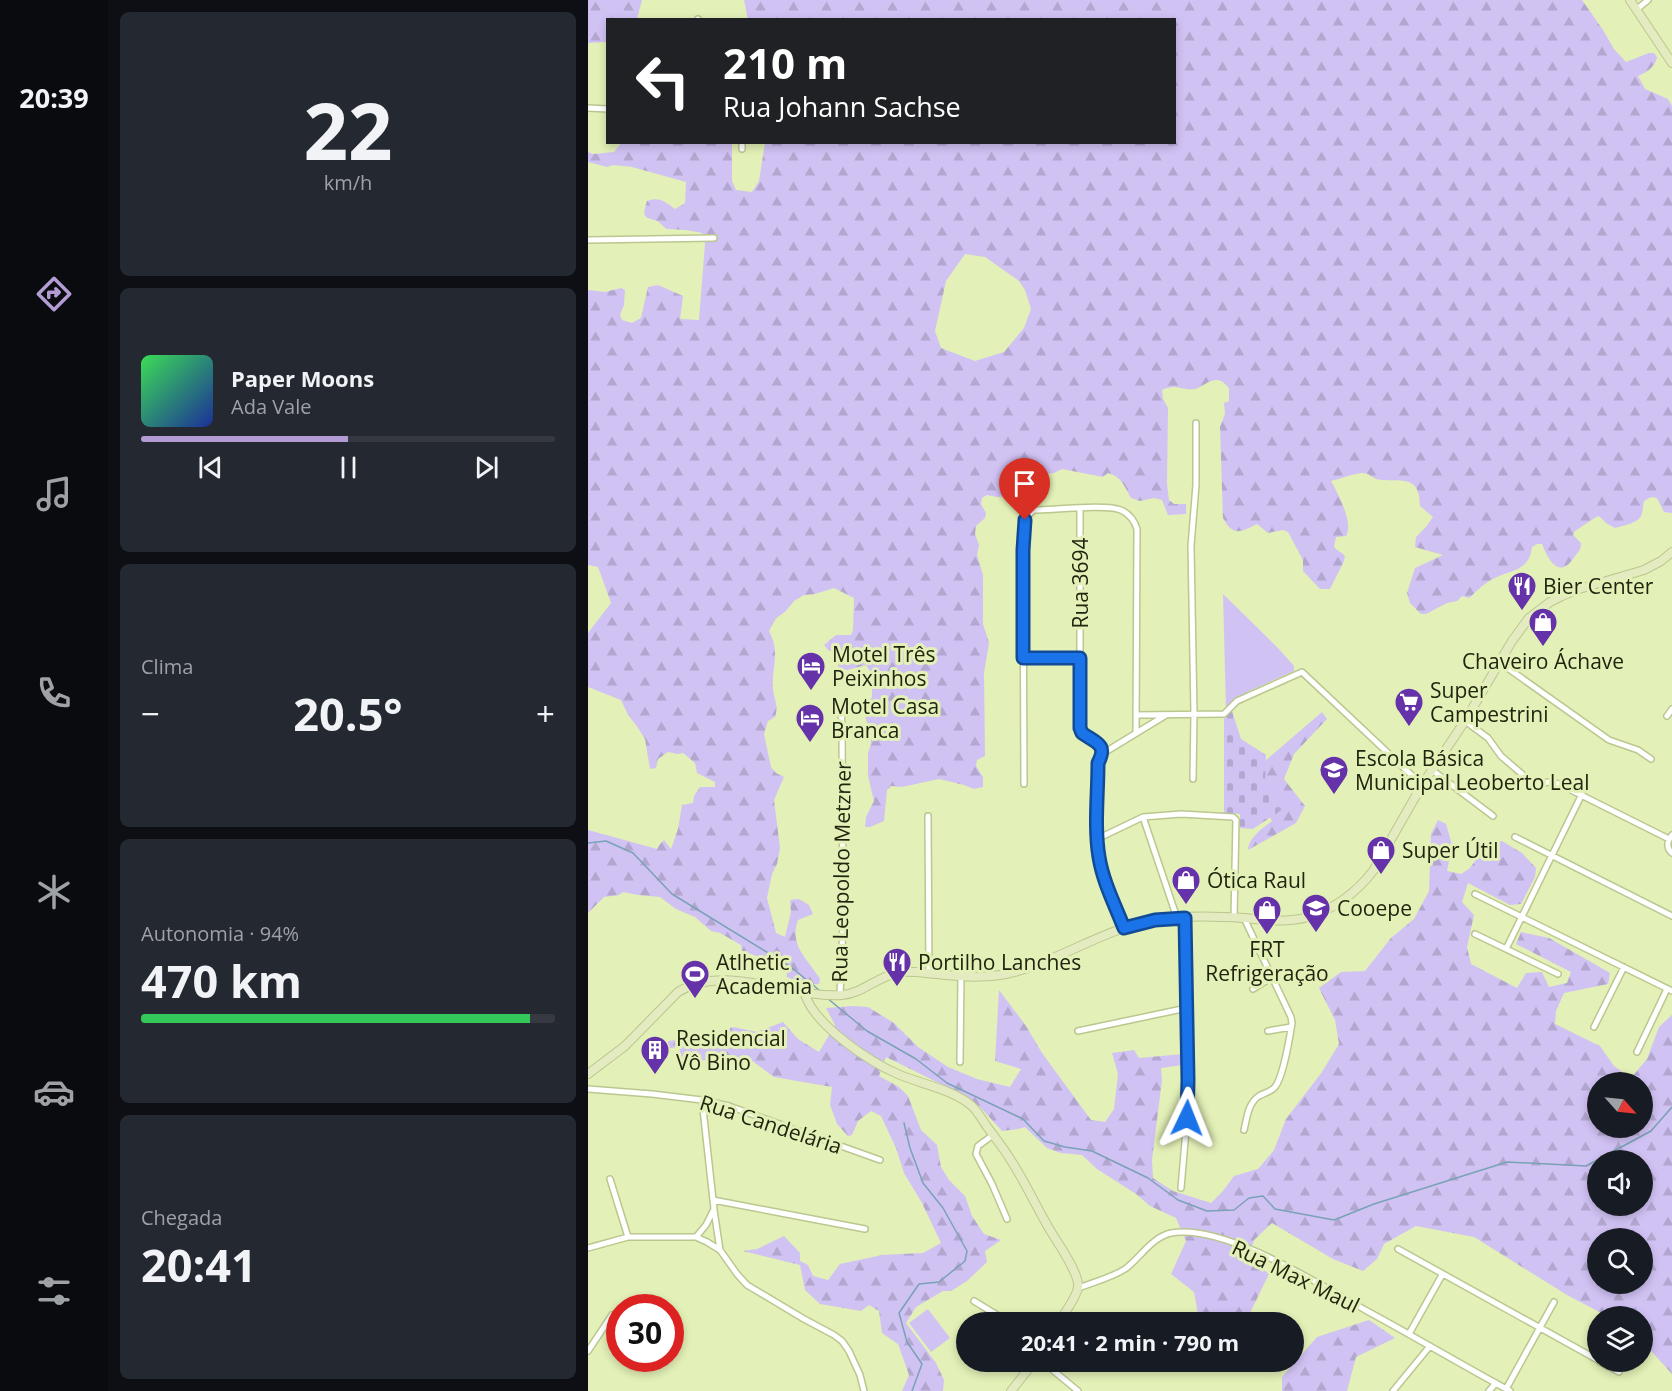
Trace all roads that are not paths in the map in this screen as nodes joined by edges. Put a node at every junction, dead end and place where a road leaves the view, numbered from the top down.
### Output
1 (1630, 0) edge
2 (1648, 0) edge
3 (1636, 10) junction
4 (1669, 50) edge
5 (1672, 63) edge
6 (588, 108) edge
7 (606, 109) edge
8 (714, 238) dead end
9 (588, 240) edge
10 (1196, 423) dead end
11 (1080, 508) junction
12 (1672, 552) edge
13 (1023, 658) junction
14 (1080, 658) junction
15 (1499, 662) junction
16 (1672, 709) edge
17 (841, 713) dead end
18 (1167, 714) junction
19 (1194, 714) junction
20 (1136, 715) junction
21 (1667, 716) dead end
22 (1465, 721) junction
23 (1136, 733) junction
24 (1102, 754) junction
25 (1651, 759) dead end
26 (1431, 770) junction
27 (1193, 779) dead end
28 (1024, 784) dead end
29 (1422, 785) junction
30 (1582, 794) junction
31 (928, 816) dead end
32 (1493, 816) dead end
33 (1143, 817) junction
34 (1515, 837) dead end
35 (1670, 837) edge
36 (1097, 839) junction
37 (1672, 853) edge
38 (1552, 856) junction
39 (1475, 894) dead end
40 (1672, 916) edge
41 (1521, 917) junction
42 (1181, 918) junction
43 (1234, 918) junction
44 (1244, 918) junction
45 (1124, 928) junction
46 (1475, 934) dead end
47 (1506, 949) junction
48 (1624, 967) junction
49 (929, 974) junction
50 (1558, 974) dead end
51 (961, 977) junction
52 (1272, 977) junction
53 (1253, 989) dead end
54 (1670, 990) edge
55 (805, 994) junction
56 (840, 995) junction
57 (1187, 1008) junction
58 (1594, 1027) dead end
59 (1291, 1028) junction
60 (1078, 1031) dead end
61 (1268, 1031) dead end
62 (1637, 1052) dead end
63 (960, 1062) dead end
64 (588, 1074) edge
65 (588, 1089) edge
66 (702, 1100) junction
67 (1244, 1130) dead end
68 (993, 1136) junction
69 (880, 1160) dead end
70 (610, 1179) dead end
71 (1181, 1188) dead end
72 (713, 1200) junction
73 (714, 1209) junction
74 (1007, 1219) dead end
75 (865, 1228) dead end
76 (696, 1237) junction
77 (628, 1238) junction
78 (588, 1248) edge
79 (1398, 1249) dead end
80 (720, 1250) junction
81 (1442, 1275) junction
82 (1078, 1288) junction
83 (974, 1301) dead end
84 (1554, 1302) dead end
85 (992, 1312) edge
86 (1064, 1312) edge
87 (606, 1324) edge
88 (1539, 1328) junction
89 (1409, 1334) junction
90 (1430, 1346) junction
91 (588, 1351) edge
92 (1587, 1354) edge
93 (1026, 1372) edge
94 (1055, 1372) edge
95 (1496, 1383) junction
96 (1508, 1390) edge
97 (864, 1391) edge
98 (1011, 1391) edge
99 (1078, 1391) edge
100 (1393, 1391) edge
101 (1489, 1391) edge

1 - 3 street
2 - 3 street
3 - 4 street
4 - 5 street
6 - 7 street
8 - 9 street
10 - 19 street
11 - 13 street
11 - 14 street, Rua 3694
11 - 20 street
12 - 15 street
13 - 14 street
13 - 28 street
14 - 24 street, Rua 3694
15 - 22 street
15 - 25 street
16 - 21 street
17 - 56 street, Rua Leopoldo Metzner
18 - 19 street
18 - 20 street
18 - 23 street
19 - 27 street
19 - 29 street
20 - 23 street
22 - 26 street
22 - 30 street
23 - 24 street
24 - 36 street
26 - 29 street
26 - 32 street
29 - 44 street
30 - 35 street
30 - 38 street
31 - 49 street
33 - 36 street
33 - 42 street
33 - 43 street
34 - 38 street
35 - 37 street
36 - 45 street
38 - 40 street
38 - 41 street
39 - 41 street
41 - 47 street
41 - 48 street
42 - 43 street
42 - 45 street
42 - 57 street
43 - 44 street
44 - 52 street
45 - 51 street
46 - 47 street
47 - 50 street
48 - 54 street
48 - 58 street
49 - 51 street
49 - 56 street
51 - 63 street
52 - 53 street
52 - 59 street
54 - 62 street
55 - 56 street
55 - 64 street
55 - 68 street
57 - 60 street
57 - 71 street
59 - 61 street
59 - 67 street
65 - 66 street, Rua Candelária
66 - 69 street, Rua Candelária
66 - 72 street
68 - 74 street
68 - 82 street
70 - 77 street
72 - 73 street
72 - 75 street
73 - 76 street
73 - 80 street
76 - 77 street
76 - 80 street
77 - 78 street
79 - 81 street
80 - 97 street
81 - 88 street
81 - 89 street
82 - 86 street
82 - 89 street, Rua Max Maul
83 - 85 street
84 - 88 street
87 - 91 street
88 - 92 street
88 - 96 street
89 - 90 street, Rua Max Maul
90 - 95 street, Rua Max Maul
90 - 100 street
93 - 98 street
94 - 99 street
95 - 96 street, Rua Max Maul
95 - 101 street

